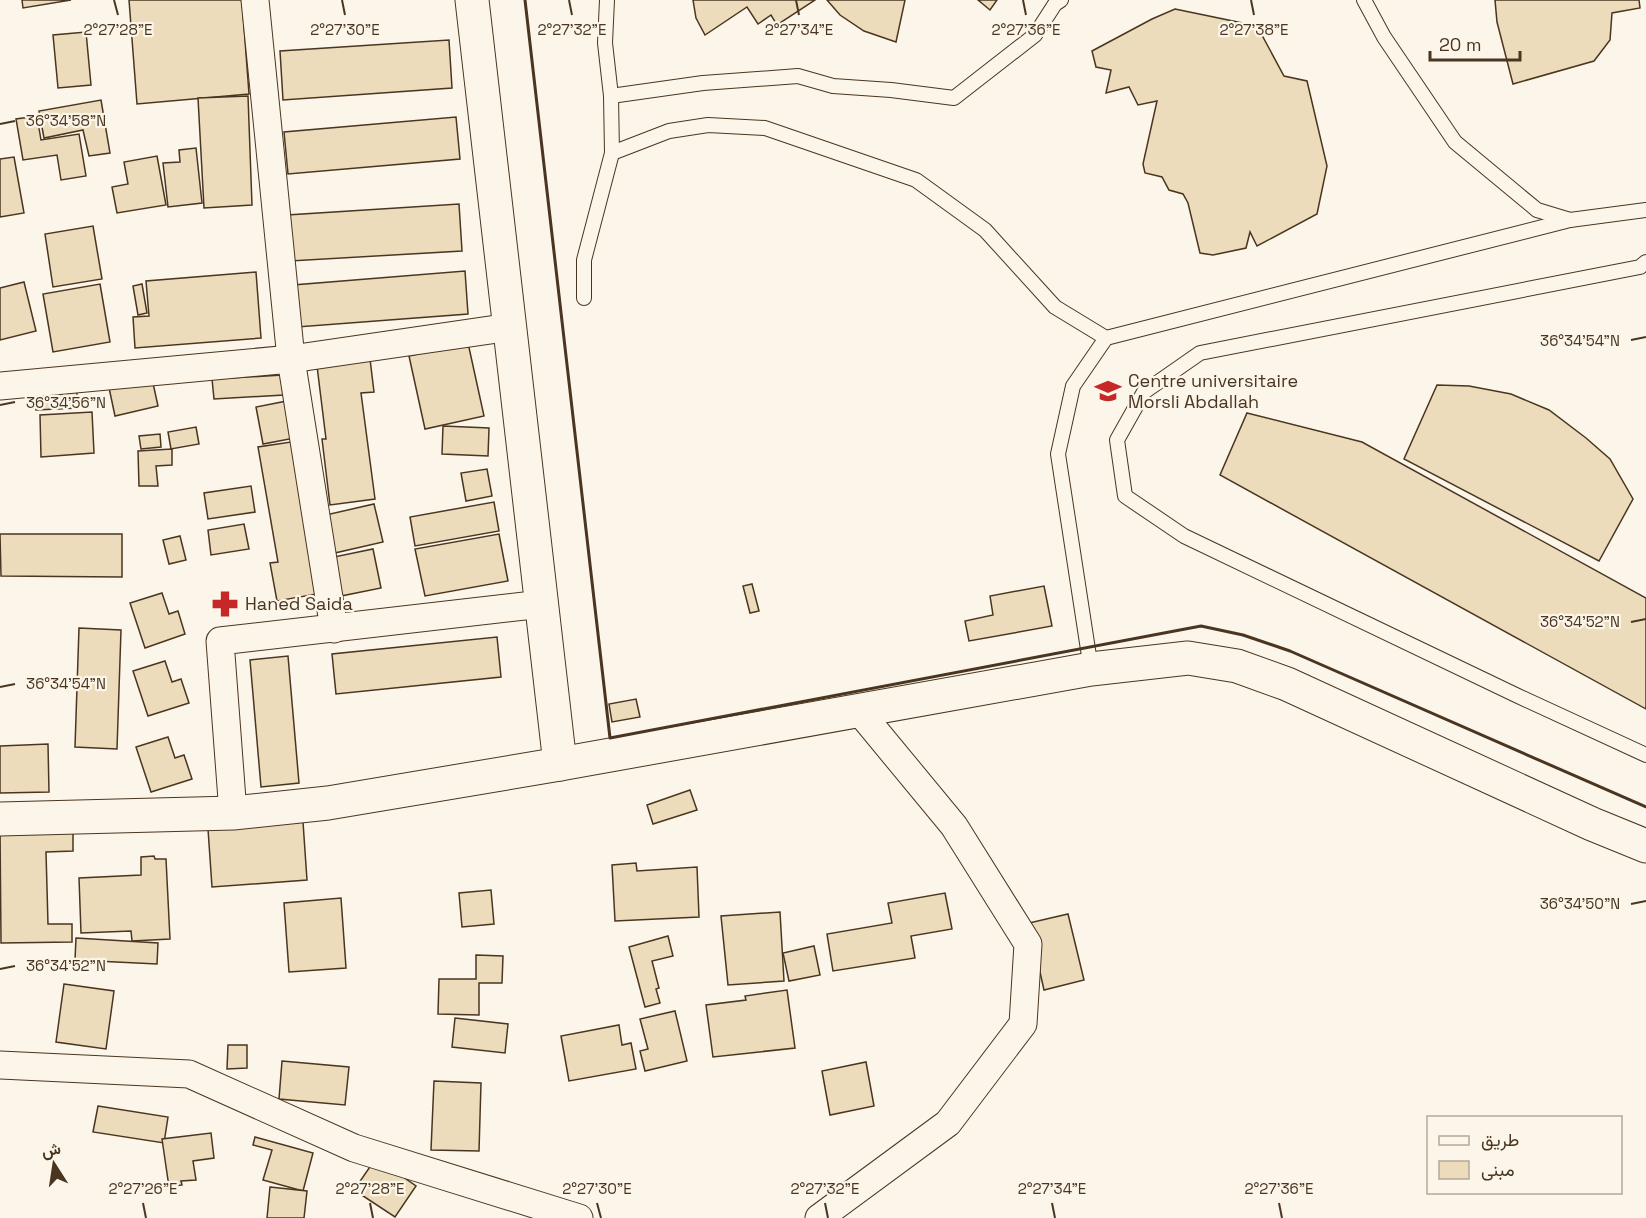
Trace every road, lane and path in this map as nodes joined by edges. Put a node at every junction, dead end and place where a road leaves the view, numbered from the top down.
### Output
1 (255, 0) edge
2 (472, 0) edge
3 (607, 0) edge
4 (1061, 0) edge
5 (1364, 0) edge
6 (610, 96) junction
7 (612, 153) junction
8 (1646, 210) edge
9 (1570, 220) junction
10 (1646, 262) edge
11 (584, 298) dead end
12 (510, 327) junction
13 (1106, 338) junction
14 (291, 359) junction
15 (0, 386) edge
16 (542, 604) junction
17 (334, 629) junction
18 (1092, 669) junction
19 (859, 711) junction
20 (1646, 755) edge
21 (560, 764) junction
22 (233, 813) junction
23 (0, 819) edge
24 (1646, 846) edge
25 (0, 1065) edge
26 (579, 1218) edge
27 (819, 1218) edge

1 - 14 street
2 - 12 street
3 - 6 lane
4 - 6 lane
5 - 9 lane
6 - 7 lane
7 - 11 lane
7 - 13 lane
8 - 9 lane
9 - 13 lane
10 - 20 lane
12 - 14 street
12 - 16 street
13 - 18 lane
14 - 15 street
14 - 17 street
16 - 17 street
16 - 21 street
17 - 22 street
18 - 19 street
18 - 24 street
19 - 21 street
19 - 27 street
21 - 22 street
22 - 23 street
25 - 26 street

